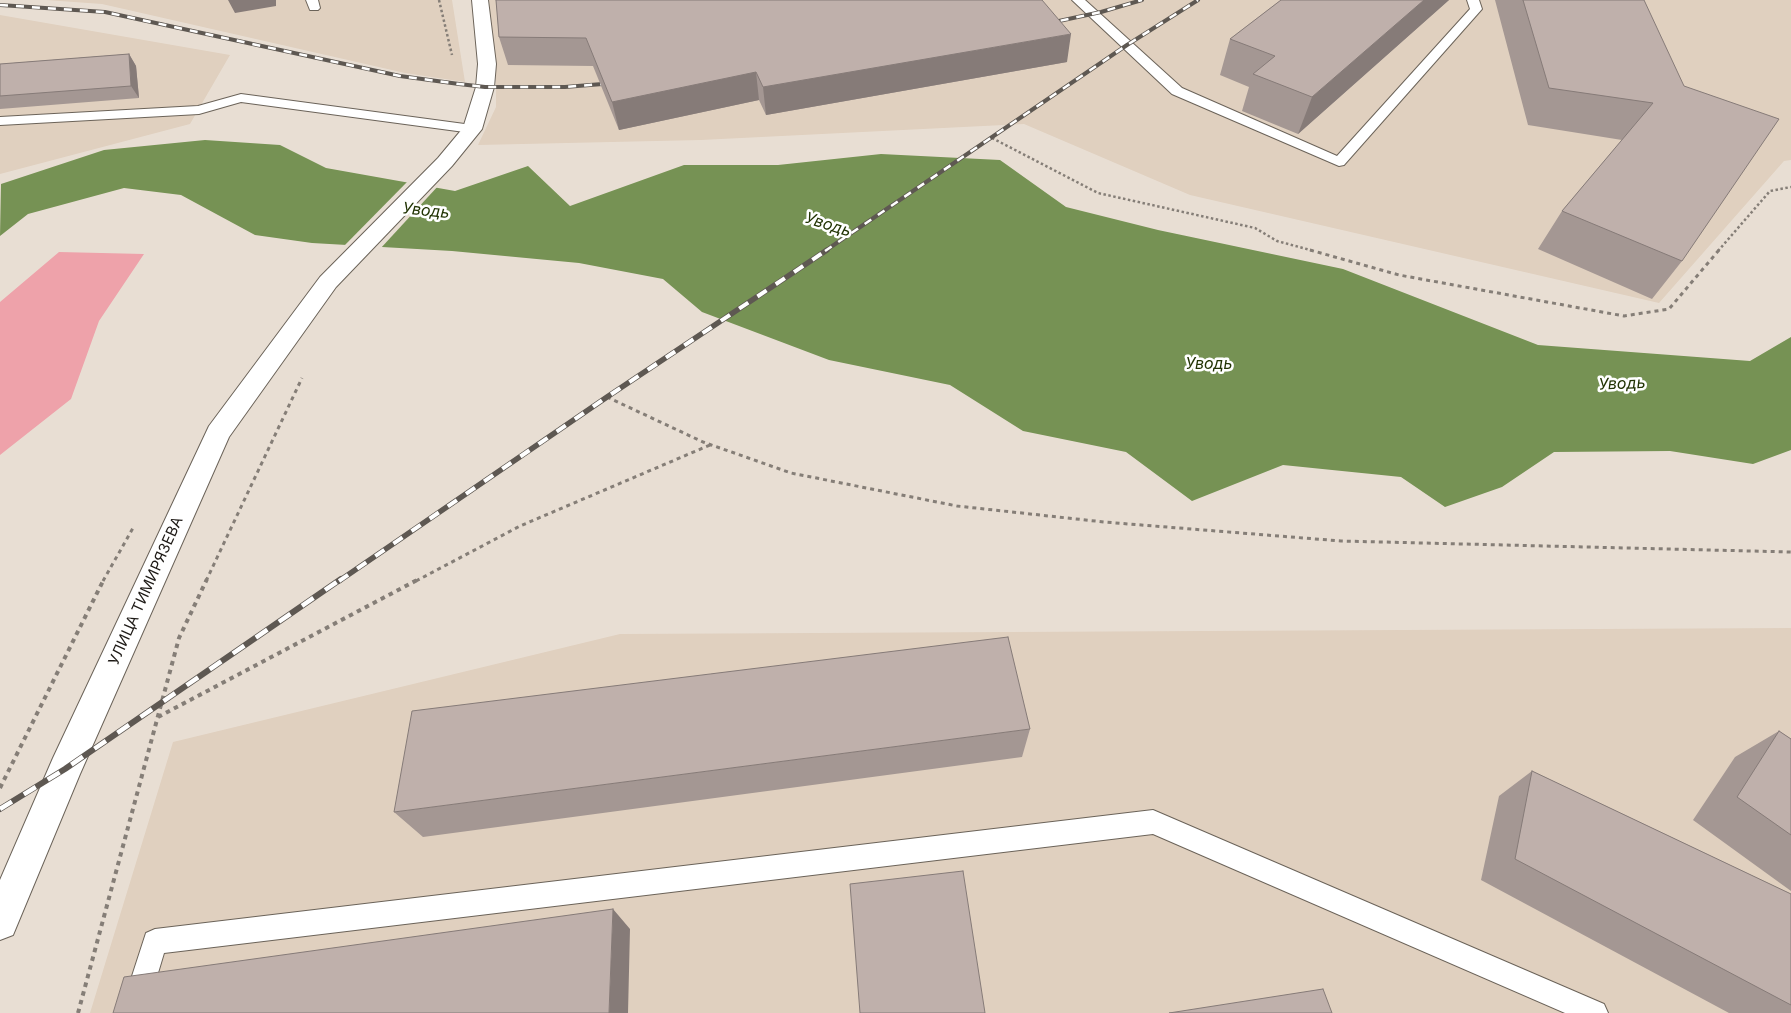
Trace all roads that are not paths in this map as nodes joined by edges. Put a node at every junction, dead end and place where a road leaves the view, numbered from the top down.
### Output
1 (480, 0) edge
2 (1078, 0) edge
3 (1473, 0) edge
4 (0, 121) edge
5 (472, 129) junction
6 (0, 922) edge
7 (133, 1013) edge
8 (1595, 1013) edge

1 - 5 main road
2 - 3 lane
4 - 5 lane
5 - 6 main road, УЛИЦА ТИМИРЯЗЕВА
7 - 8 lane

